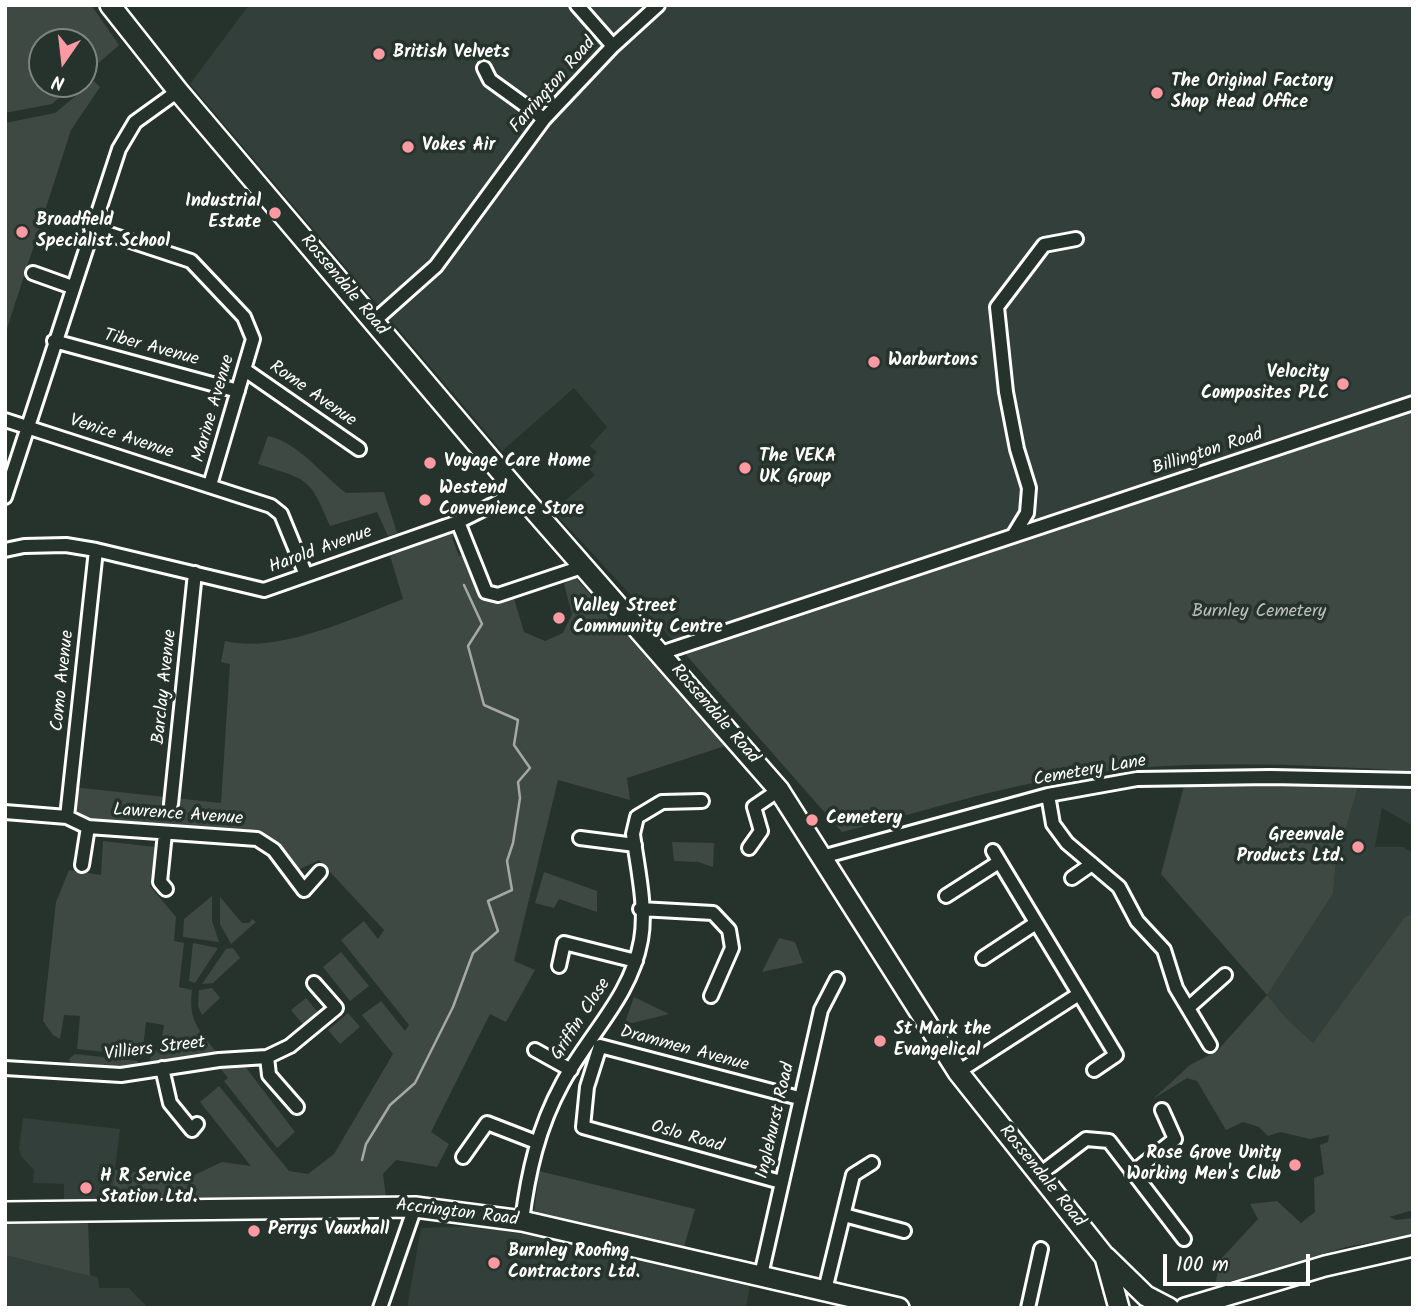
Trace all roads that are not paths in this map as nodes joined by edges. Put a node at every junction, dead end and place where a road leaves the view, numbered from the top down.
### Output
1 (110, 5) edge
2 (577, 5) edge
3 (658, 5) edge
4 (612, 46) junction
5 (484, 68) dead end
6 (178, 92) junction
7 (544, 119) junction
8 (91, 228) junction
9 (1076, 239) dead end
10 (33, 273) dead end
11 (72, 287) junction
12 (373, 321) junction
13 (54, 341) junction
14 (245, 370) junction
15 (239, 391) junction
16 (1413, 403) edge
17 (5, 419) edge
18 (28, 427) junction
19 (359, 449) dead end
20 (210, 485) junction
21 (518, 492) junction
22 (5, 497) edge
23 (458, 522) junction
24 (1013, 536) junction
25 (5, 550) edge
26 (96, 550) junction
27 (582, 568) junction
28 (195, 573) junction
29 (306, 575) junction
30 (660, 653) junction
31 (1413, 780) edge
32 (779, 790) junction
33 (1048, 795) junction
34 (702, 801) dead end
35 (171, 804) dead end
36 (5, 812) edge
37 (67, 817) junction
38 (88, 827) junction
39 (165, 833) junction
40 (580, 838) dead end
41 (635, 845) junction
42 (749, 848) dead end
43 (822, 857) junction
44 (1092, 864) junction
45 (82, 865) dead end
46 (320, 872) dead end
47 (1072, 878) dead end
48 (166, 889) dead end
49 (946, 896) dead end
50 (640, 909) junction
51 (1036, 923) junction
52 (983, 958) dead end
53 (636, 961) junction
54 (559, 966) dead end
55 (1225, 975) dead end
56 (837, 979) dead end
57 (314, 983) dead end
58 (1079, 994) junction
59 (711, 996) dead end
60 (1189, 1007) junction
61 (1212, 1039) dead end
62 (535, 1050) dead end
63 (267, 1057) junction
64 (5, 1068) edge
65 (162, 1068) junction
66 (571, 1070) junction
67 (1094, 1070) dead end
68 (958, 1072) junction
69 (799, 1098) junction
70 (297, 1107) dead end
71 (1162, 1110) dead end
72 (197, 1124) dead end
73 (583, 1127) joint
74 (536, 1142) junction
75 (463, 1157) dead end
76 (872, 1163) dead end
77 (1132, 1173) junction
78 (1040, 1174) junction
79 (781, 1182) junction
80 (415, 1207) junction
81 (5, 1212) edge
82 (844, 1215) junction
83 (522, 1221) junction
84 (904, 1231) dead end
85 (1184, 1239) dead end
86 (1413, 1246) edge
87 (1041, 1249) dead end
88 (1105, 1256) junction
89 (761, 1275) junction
90 (825, 1290) junction
91 (380, 1308) edge
92 (899, 1308) edge
93 (1028, 1308) edge
94 (1119, 1308) edge
95 (1169, 1308) edge
96 (1185, 1308) edge

1 - 6 main road, Rossendale Road
2 - 4 street
3 - 4 street, Farrington Road
4 - 7 street, Farrington Road
5 - 7 street
6 - 8 street
6 - 12 main road, Rossendale Road
7 - 12 street, Farrington Road
8 - 11 street
8 - 14 street, Marine Avenue
9 - 24 street
10 - 11 street
11 - 13 street
12 - 21 main road, Rossendale Road
13 - 15 street, Tiber Avenue
13 - 18 street
14 - 15 street, Marine Avenue
14 - 19 street, Rome Avenue
15 - 20 street, Marine Avenue
16 - 24 street, Billington Road
17 - 18 street, Venice Avenue
18 - 20 street, Venice Avenue
18 - 22 street
20 - 29 street, Venice Avenue
21 - 23 street, Harold Avenue
21 - 27 main road, Rossendale Road
23 - 27 street
23 - 29 street, Harold Avenue
24 - 30 street, Billington Road
25 - 26 street, Harold Avenue
26 - 28 street, Harold Avenue
26 - 37 street, Como Avenue
27 - 30 main road, Rossendale Road
28 - 29 street, Harold Avenue
28 - 35 street, Barclay Avenue
30 - 32 main road, Rossendale Road
31 - 33 street, Cemetery Lane
32 - 42 street
32 - 43 main road, Rossendale Road
33 - 43 street, Cemetery Lane
33 - 44 street
34 - 41 street, Griffin Close
36 - 37 street, Lawrence Avenue
37 - 38 street, Lawrence Avenue
38 - 39 street, Lawrence Avenue
38 - 45 street
39 - 46 street, Lawrence Avenue
39 - 48 street
40 - 41 street
41 - 50 street, Griffin Close
43 - 68 main road, Rossendale Road
44 - 47 street
44 - 60 street
49 - 51 street
50 - 53 street, Griffin Close
50 - 59 street
51 - 52 street
51 - 58 street
53 - 54 street
53 - 66 street, Griffin Close
55 - 60 street
56 - 69 street, Inglehurst Road
57 - 63 street, Villiers Street
58 - 67 street
58 - 68 street
60 - 61 street
62 - 66 street
63 - 65 street, Villiers Street
63 - 70 street
64 - 65 street, Villiers Street
65 - 72 street
66 - 74 street, Griffin Close
68 - 78 main road, Rossendale Road
69 - 73 street, Drammen Avenue
69 - 79 street, Inglehurst Road
71 - 77 street
73 - 79 street, Oslo Road
74 - 75 street
74 - 83 street, Griffin Close
76 - 82 street
77 - 78 street
77 - 85 street
78 - 88 main road, Rossendale Road
79 - 89 street, Inglehurst Road
80 - 81 main road, Accrington Road
80 - 83 main road, Accrington Road
80 - 91 street
82 - 84 street
82 - 90 street
83 - 89 main road, Accrington Road
86 - 96 main road
87 - 93 street
88 - 94 main road, Rossendale Road
88 - 95 main road
89 - 90 main road, Accrington Road
90 - 92 main road, Accrington Road

